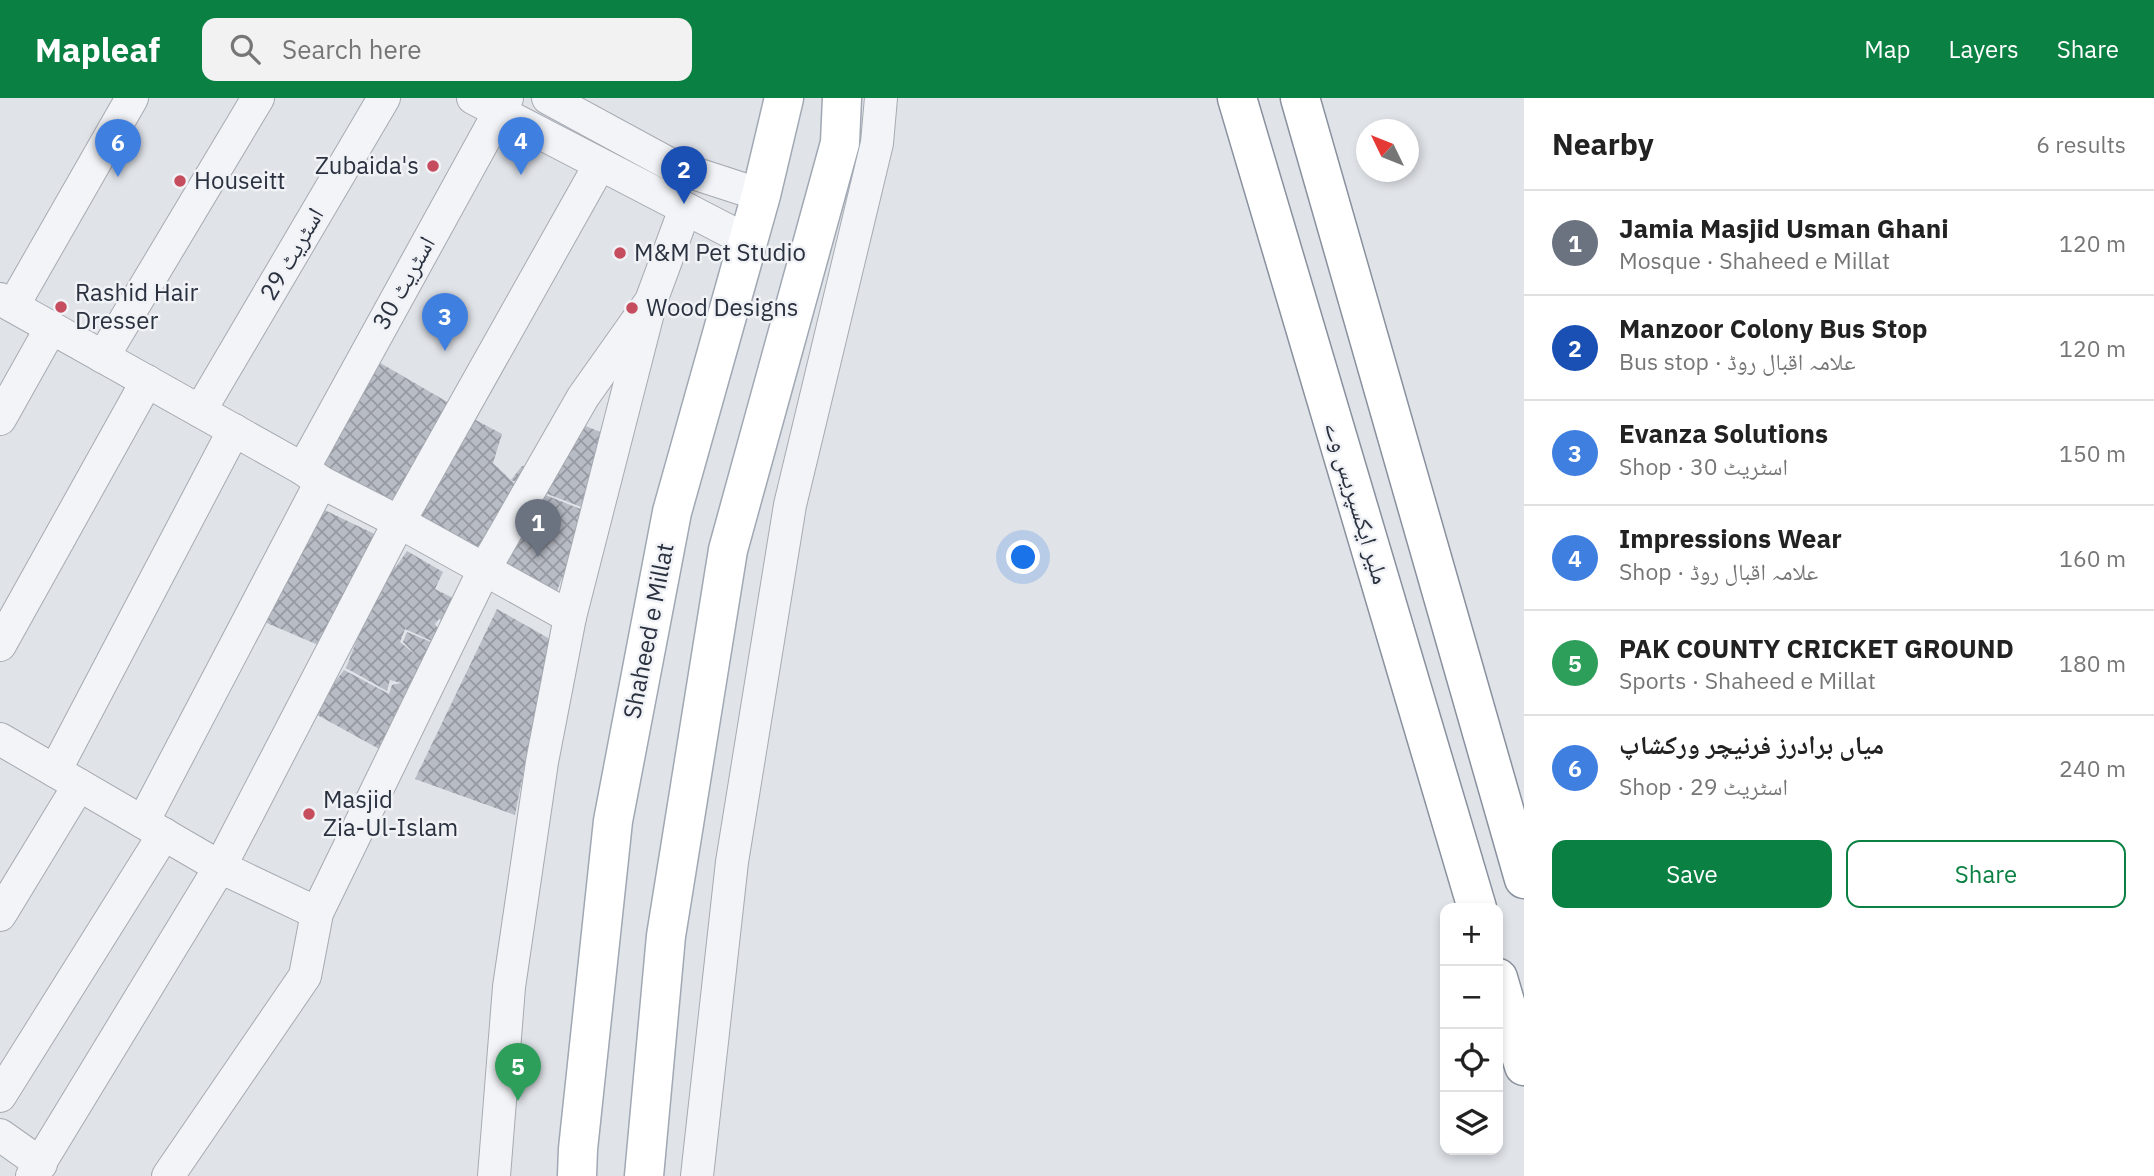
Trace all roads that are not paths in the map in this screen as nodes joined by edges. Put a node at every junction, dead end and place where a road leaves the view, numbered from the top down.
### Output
1 (132, 98) edge
2 (257, 98) edge
3 (384, 98) edge
4 (548, 98) edge
5 (784, 98) edge
6 (842, 98) edge
7 (881, 98) edge
8 (1237, 98) edge
9 (1300, 98) edge
10 (493, 102) edge
11 (599, 166) junction
12 (675, 167) junction
13 (761, 195) junction
14 (674, 203) junction
15 (748, 242) junction
16 (651, 301) junction
17 (6, 303) edge
18 (51, 328) junction
19 (103, 357) junction
20 (147, 381) junction
21 (200, 411) junction
22 (0, 419) edge
23 (234, 430) junction
24 (312, 475) junction
25 (399, 522) junction
26 (484, 570) junction
27 (570, 617) junction
28 (0, 645) edge
29 (0, 739) edge
30 (67, 778) junction
31 (154, 828) junction
32 (220, 867) junction
33 (1524, 878) edge
34 (1476, 903) edge
35 (317, 914) junction
36 (0, 915) edge
37 (1503, 995) edge
38 (1524, 1066) edge
39 (0, 1096) edge
40 (0, 1135) edge
41 (36, 1170) edge
42 (168, 1176) edge
43 (494, 1176) edge
44 (577, 1176) edge
45 (644, 1176) edge
46 (697, 1176) edge

1 - 17 street
2 - 19 street
3 - 21 street, اسٹریٹ 29
4 - 12 street
5 - 13 main road, Shaheed e Millat
6 - 45 main road
7 - 46 street
8 - 34 main road, ملیر ایکسپریس وے
9 - 33 main road
10 - 11 street
10 - 24 street, اسٹریٹ 30
11 - 14 street
11 - 25 street
12 - 13 street
12 - 14 street
13 - 15 main road, Shaheed e Millat
14 - 15 street
14 - 16 street
15 - 44 main road, Shaheed e Millat
16 - 26 street
16 - 27 street
17 - 18 street
18 - 19 street
18 - 22 street
19 - 20 street
20 - 21 street
20 - 28 street
21 - 23 street
23 - 24 street
23 - 30 street
24 - 25 street
24 - 31 street, اسٹریٹ 30
25 - 26 street
25 - 32 street
26 - 27 street
26 - 35 street
27 - 43 street
29 - 30 street
30 - 31 street
30 - 36 street
31 - 32 street
31 - 39 street, اسٹریٹ 30
32 - 35 street
32 - 41 street
35 - 42 street
37 - 38 main road
40 - 41 street

